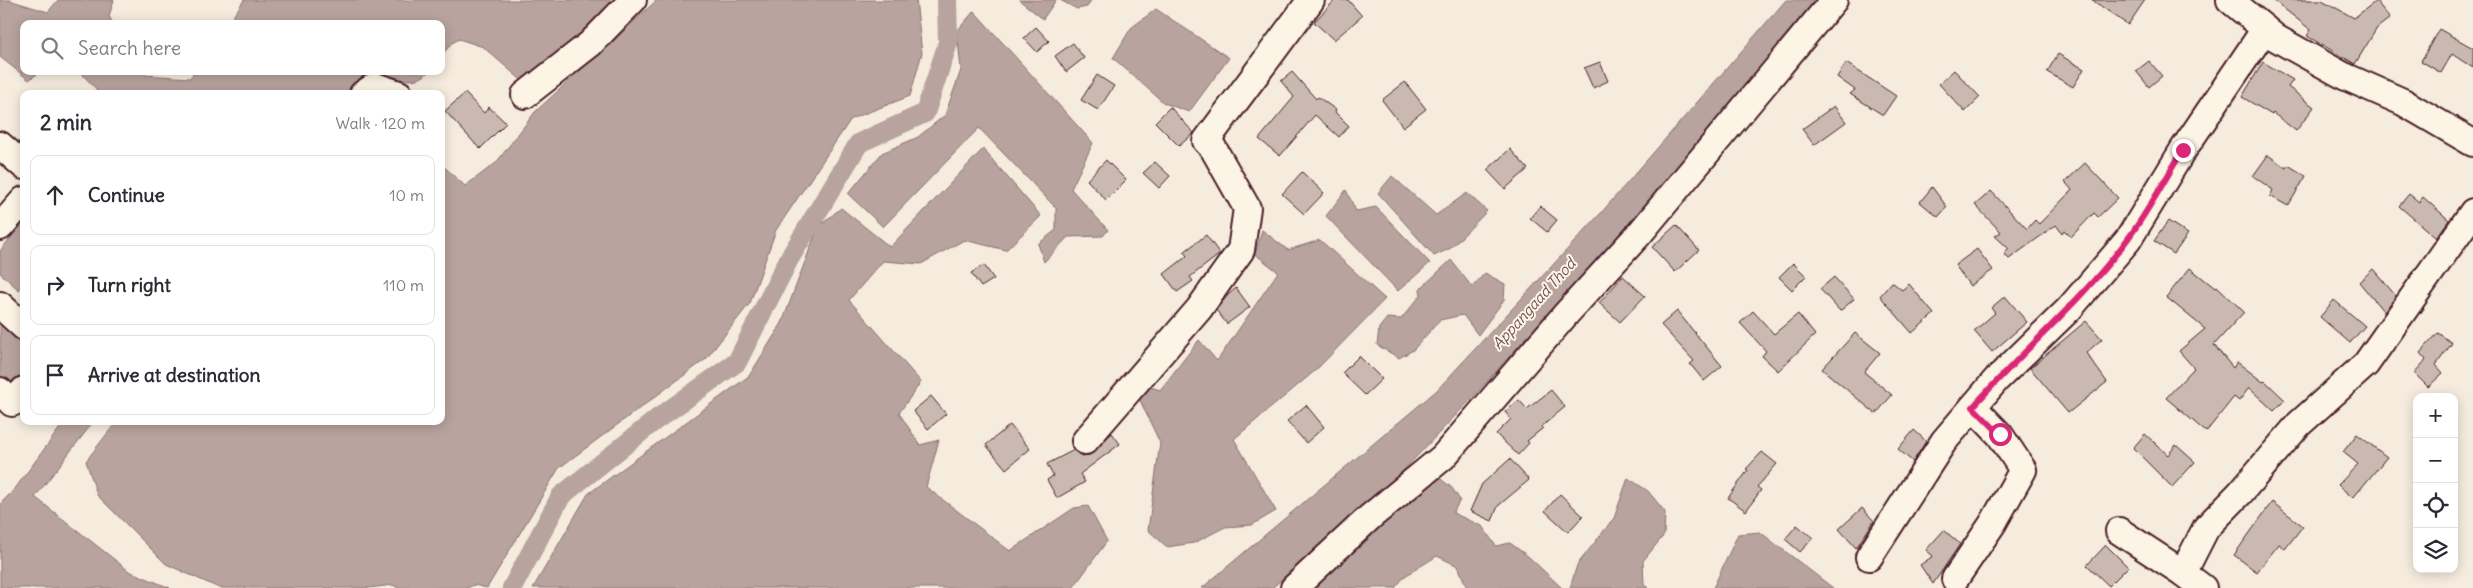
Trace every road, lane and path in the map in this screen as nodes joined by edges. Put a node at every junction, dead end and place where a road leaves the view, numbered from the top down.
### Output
1 (633, 0) edge
2 (1310, 0) edge
3 (1834, 0) edge
4 (2230, 0) edge
5 (2265, 29) junction
6 (369, 90) edge
7 (387, 90) edge
8 (525, 95) dead end
9 (2473, 143) edge
10 (0, 145) edge
11 (20, 162) edge
12 (20, 204) edge
13 (2473, 212) edge
14 (0, 227) edge
15 (0, 305) edge
16 (20, 323) edge
17 (1973, 407) junction
18 (1085, 441) dead end
19 (2119, 532) dead end
20 (1868, 557) dead end
21 (2183, 573) junction
22 (1955, 579) dead end
23 (1294, 588) edge
24 (2203, 588) edge

1 - 8 street
2 - 18 street
3 - 23 street
4 - 5 street
5 - 9 street
5 - 17 street
6 - 7 street
10 - 11 street
12 - 14 street
13 - 21 street
15 - 16 street
17 - 20 street
17 - 22 street
19 - 21 street
21 - 24 street

